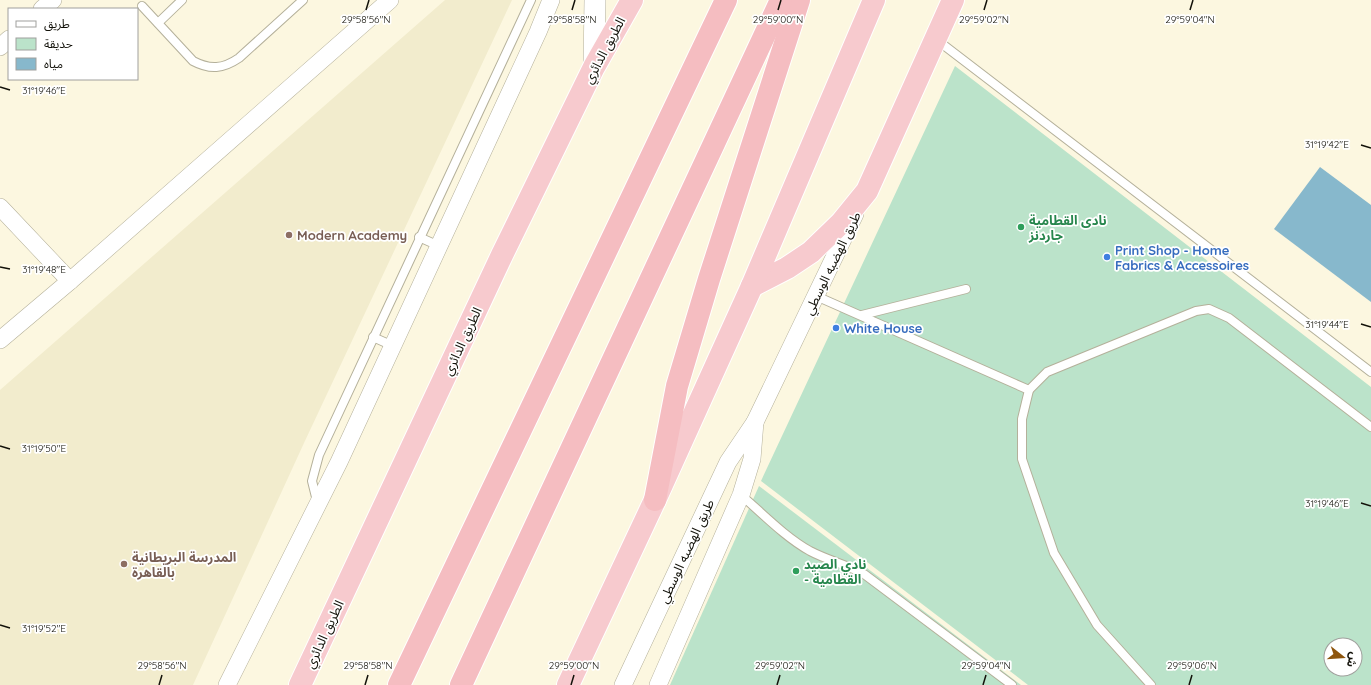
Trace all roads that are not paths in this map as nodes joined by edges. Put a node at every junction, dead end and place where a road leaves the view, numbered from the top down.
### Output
1 (53, 0) edge
2 (182, 0) edge
3 (303, 0) edge
4 (390, 0) edge
5 (531, 0) edge
6 (551, 0) edge
7 (595, 0) edge
8 (632, 0) edge
9 (726, 0) edge
10 (781, 0) edge
11 (799, 0) edge
12 (874, 0) edge
13 (954, 0) edge
14 (142, 6) dead end
15 (43, 8) edge
16 (158, 23) junction
17 (8, 40) edge
18 (936, 40) junction
19 (0, 47) edge
20 (594, 67) junction
21 (866, 191) junction
22 (0, 207) edge
23 (419, 237) junction
24 (440, 246) junction
25 (70, 281) junction
26 (752, 286) junction
27 (966, 289) dead end
28 (816, 296) junction
29 (862, 315) junction
30 (373, 337) junction
31 (0, 340) edge
32 (393, 346) junction
33 (1371, 372) edge
34 (1028, 390) junction
35 (755, 422) junction
36 (1371, 427) edge
37 (741, 495) junction
38 (655, 500) junction
39 (318, 507) junction
40 (227, 685) edge
41 (300, 685) edge
42 (399, 685) edge
43 (461, 685) edge
44 (568, 685) edge
45 (623, 685) edge
46 (658, 685) edge
47 (1012, 685) edge
48 (1150, 685) edge

1 - 15 street
2 - 16 lane
3 - 16 lane
4 - 25 street
5 - 23 lane
6 - 24 street
7 - 20 street
8 - 20 highway, الطريق الدائري
9 - 42 highway
10 - 43 highway
11 - 38 highway
12 - 26 highway
13 - 18 highway
14 - 16 lane
17 - 19 street
18 - 21 highway
18 - 33 lane
20 - 41 highway, الطريق الدائري
21 - 26 highway
21 - 28 street, طريق الهضبه الوسطي
22 - 25 street
23 - 24 lane
23 - 30 lane
24 - 32 street
25 - 31 street
26 - 38 highway
27 - 29 lane
28 - 29 lane
28 - 35 street, طريق الهضبه الوسطي
29 - 34 lane
30 - 32 lane
30 - 39 lane
32 - 39 street
34 - 36 lane
34 - 48 lane
35 - 37 street, طريق الهضبه الوسطي
35 - 45 street, طريق الهضبه الوسطي
37 - 46 street, طريق الهضبه الوسطي
37 - 47 lane
38 - 44 highway
39 - 40 street

